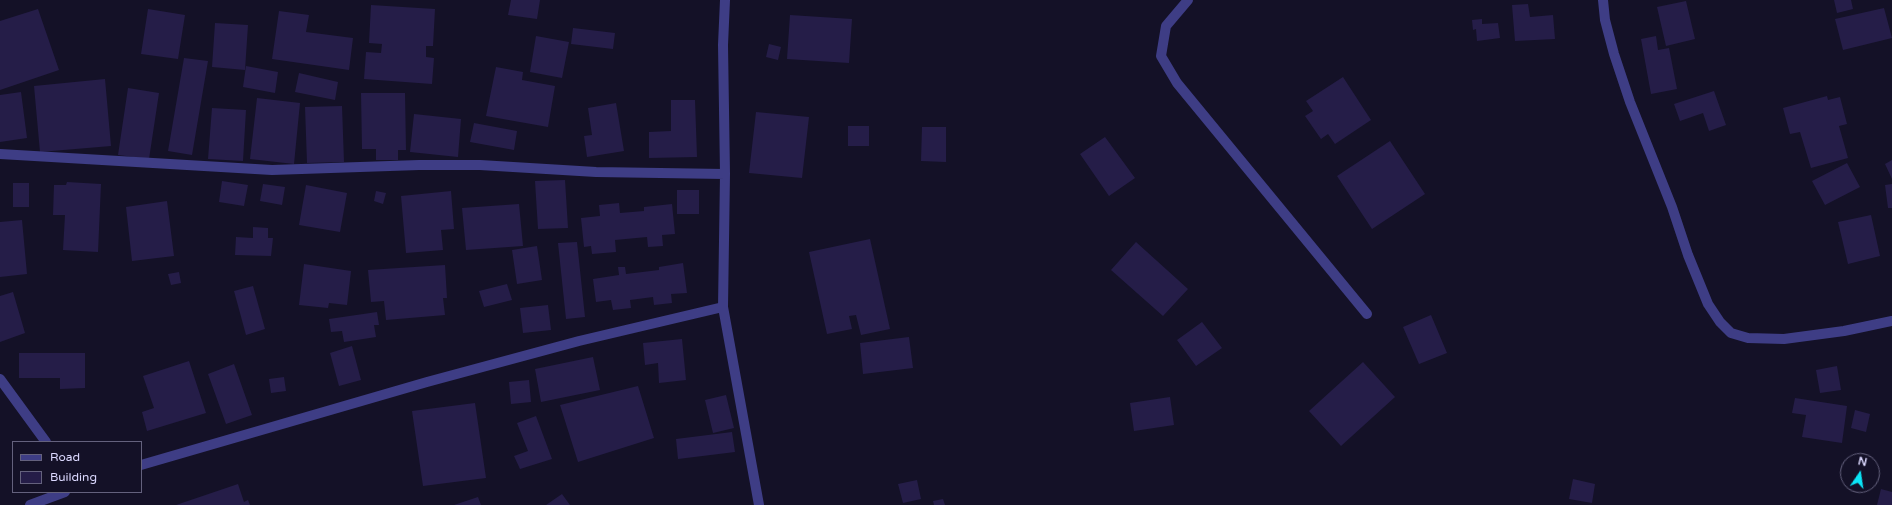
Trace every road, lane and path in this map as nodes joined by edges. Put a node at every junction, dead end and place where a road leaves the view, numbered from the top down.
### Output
1 (725, 0) edge
2 (1188, 0) edge
3 (1603, 0) edge
4 (0, 154) edge
5 (725, 174) junction
6 (723, 307) junction
7 (1367, 314) dead end
8 (1892, 321) edge
9 (0, 379) edge
10 (45, 441) edge
11 (142, 465) edge
12 (62, 493) edge
13 (30, 505) edge
14 (758, 505) edge

1 - 5 street
2 - 7 street
3 - 8 street
4 - 5 street
5 - 6 street
6 - 11 street
6 - 14 street
9 - 10 street
12 - 13 street

